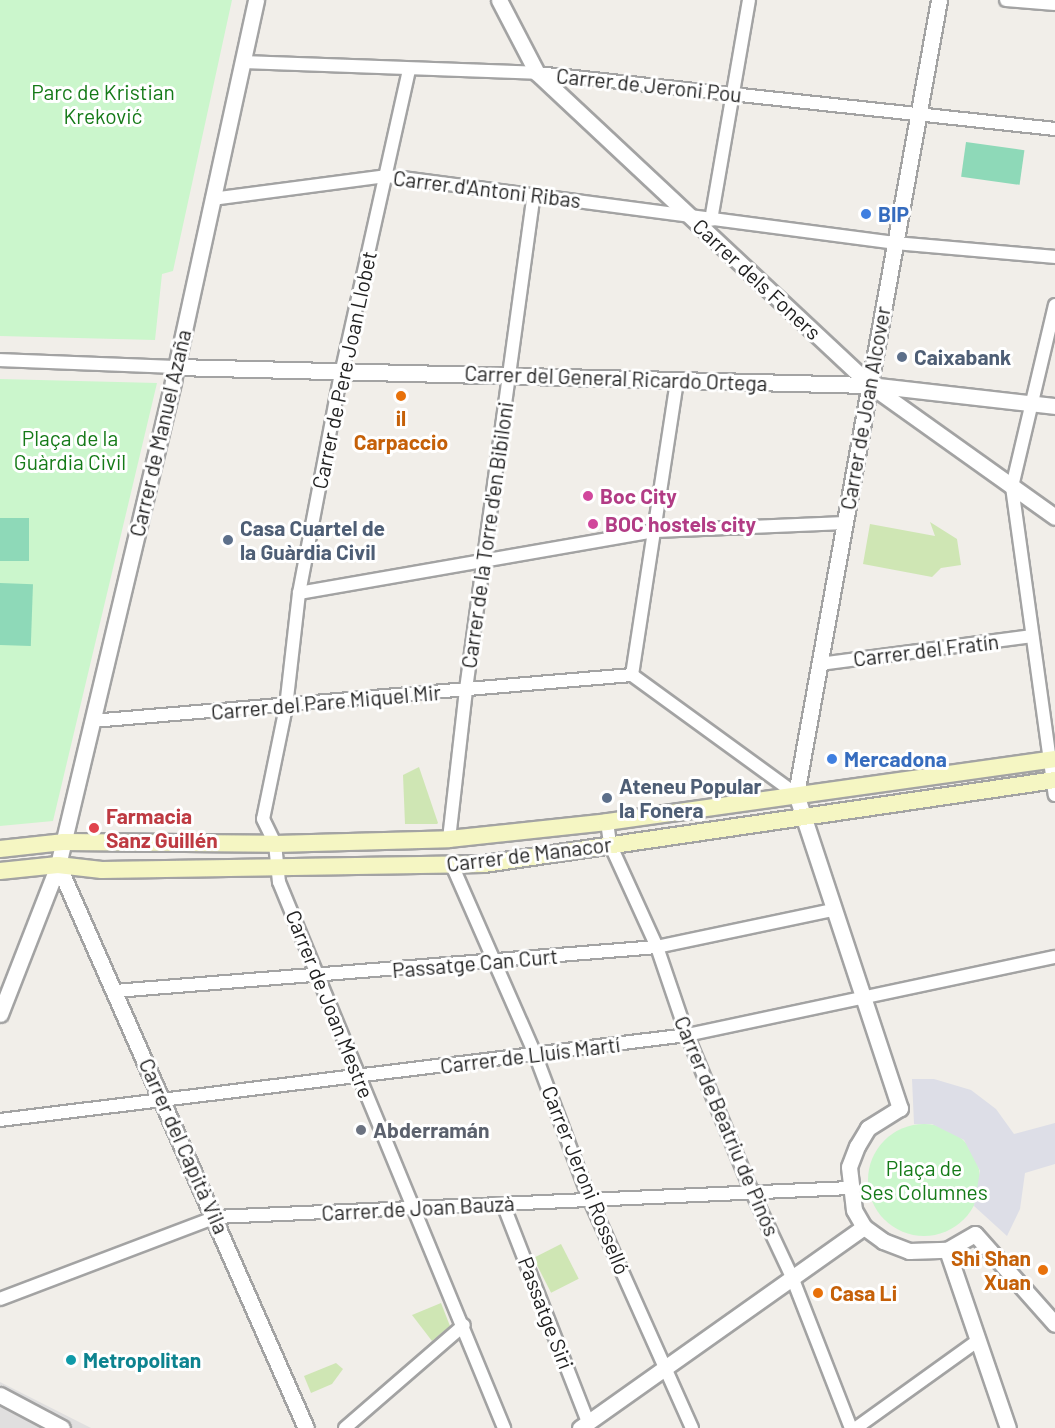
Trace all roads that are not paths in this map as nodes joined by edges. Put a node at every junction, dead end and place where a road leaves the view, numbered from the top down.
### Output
1 (256, 0) edge
2 (500, 0) edge
3 (749, 0) edge
4 (939, 0) edge
5 (1006, 0) edge
6 (1055, 4) edge
7 (242, 62) junction
8 (409, 70) junction
9 (537, 73) junction
10 (733, 95) junction
11 (918, 116) junction
12 (1055, 129) edge
13 (387, 176) junction
14 (534, 195) junction
15 (212, 199) junction
16 (691, 217) junction
17 (711, 220) junction
18 (895, 243) junction
19 (1055, 257) edge
20 (1055, 305) edge
21 (0, 360) edge
22 (176, 367) junction
23 (341, 373) junction
24 (510, 373) junction
25 (677, 380) junction
26 (870, 385) junction
27 (1032, 405) junction
28 (1055, 406) edge
29 (1012, 487) junction
30 (1055, 517) edge
31 (845, 524) junction
32 (656, 531) junction
33 (483, 561) junction
34 (299, 593) junction
35 (1032, 636) junction
36 (820, 664) junction
37 (632, 675) junction
38 (466, 689) junction
39 (286, 707) junction
40 (92, 721) junction
41 (1052, 759) edge
42 (1054, 785) edge
43 (796, 794) junction
44 (801, 816) junction
45 (608, 822) junction
46 (449, 839) junction
47 (63, 842) junction
48 (275, 844) junction
49 (610, 844) junction
50 (0, 849) edge
51 (58, 865) junction
52 (452, 865) junction
53 (277, 867) junction
54 (0, 871) edge
55 (833, 910) junction
56 (657, 947) junction
57 (1055, 957) edge
58 (496, 962) junction
59 (319, 976) junction
60 (115, 991) junction
61 (862, 997) junction
62 (1, 1008) edge
63 (687, 1035) junction
64 (535, 1054) junction
65 (360, 1077) junction
66 (163, 1100) junction
67 (0, 1120) edge
68 (850, 1188) junction
69 (752, 1192) junction
70 (590, 1200) junction
71 (503, 1204) junction
72 (413, 1208) junction
73 (216, 1217) junction
74 (864, 1227) junction
75 (947, 1250) junction
76 (792, 1277) junction
77 (0, 1299) edge
78 (1055, 1324) edge
79 (464, 1325) junction
80 (977, 1341) junction
81 (667, 1365) junction
82 (0, 1395) edge
83 (584, 1425) edge
84 (62, 1428) edge
85 (306, 1428) edge
86 (345, 1428) edge
87 (504, 1428) edge
88 (692, 1428) edge
89 (851, 1428) edge
90 (856, 1428) edge
91 (1008, 1428) edge

1 - 7 street, Carrer de Manuel Azaña
2 - 9 street, Carrer dels Foners
3 - 10 street
4 - 11 street, Carrer de Joan Alcover
5 - 6 street
7 - 8 street, Carrer de Jeroni Pou
7 - 15 street, Carrer de Manuel Azaña
8 - 9 street, Carrer de Jeroni Pou
8 - 13 street, Carrer de Pere Joan Llobet
9 - 10 street, Carrer de Jeroni Pou
9 - 16 street, Carrer dels Foners
10 - 11 street, Carrer de Jeroni Pou
10 - 17 street
11 - 12 street, Carrer de Jeroni Pou
11 - 18 street, Carrer de Joan Alcover
13 - 14 street, Carrer d'Antoni Ribas
13 - 15 street, Carrer d'Antoni Ribas
13 - 23 street, Carrer de Pere Joan Llobet
14 - 16 street, Carrer d'Antoni Ribas
14 - 24 street, Carrer de la Torre d'en Bibiloni
15 - 22 street, Carrer de Manuel Azaña
16 - 17 street
16 - 26 street, Carrer dels Foners
17 - 18 street
18 - 19 street
18 - 26 street, Carrer de Joan Alcover
20 - 27 street
21 - 22 street
22 - 23 street, Carrer del General Ricardo Ortega
22 - 40 street, Carrer de Manuel Azaña
23 - 24 street, Carrer del General Ricardo Ortega
23 - 34 street, Carrer de Pere Joan Llobet
24 - 25 street, Carrer del General Ricardo Ortega
24 - 33 street, Carrer de la Torre d'en Bibiloni
25 - 26 street, Carrer del General Ricardo Ortega
25 - 32 street
26 - 27 street, Carrer del General Ricardo Ortega
26 - 29 street, Carrer dels Foners
26 - 31 street, Carrer de Joan Alcover
27 - 28 street, Carrer del General Ricardo Ortega
27 - 29 street
29 - 30 street, Carrer dels Foners
29 - 35 street
31 - 32 street
31 - 36 street, Carrer de Joan Alcover
32 - 33 street
32 - 37 street
33 - 34 street
33 - 38 street, Carrer de la Torre d'en Bibiloni
34 - 39 street, Carrer de Pere Joan Llobet
35 - 36 street, Carrer del Fratín
35 - 41 street
36 - 43 street, Carrer de Joan Alcover
37 - 38 street, Carrer del Pare Miquel Mir
37 - 43 street
38 - 39 street, Carrer del Pare Miquel Mir
38 - 46 street, Carrer de la Torre d'en Bibiloni
39 - 40 street, Carrer del Pare Miquel Mir
39 - 48 street, Carrer de Pere Joan Llobet
40 - 47 street, Carrer de Manuel Azaña
41 - 42 street
41 - 43 main road, Carrer de Manacor
42 - 44 main road, Carrer de Manacor
43 - 44 street, Carrer de Joan Alcover
43 - 45 main road, Carrer de Manacor
44 - 49 main road, Carrer de Manacor
44 - 55 street, Carrer de Joan Alcover
45 - 46 main road, Carrer de Manacor
45 - 49 street, Carrer de Beatriu de Pinós
46 - 48 main road, Carrer de Manacor
47 - 48 main road, Carrer de Manacor
47 - 50 main road, Carrer de Manacor
47 - 51 street, Carrer de Manuel Azaña
48 - 53 street, Carrer de Joan Mestre
49 - 52 main road, Carrer de Manacor
49 - 56 street, Carrer de Beatriu de Pinós
51 - 53 main road, Carrer de Manacor
51 - 54 main road, Carrer de Manacor
51 - 60 street, Carrer del Capità Vila
51 - 62 street, Carrer de Manuel Azaña
52 - 53 main road, Carrer de Manacor
52 - 58 street, Carrer Jeroni Rosselló
53 - 59 street, Carrer de Joan Mestre
55 - 56 street, Passatge Can Curt
55 - 61 street, Carrer de Joan Alcover
56 - 58 street, Passatge Can Curt
56 - 63 street, Carrer de Beatriu de Pinós
57 - 61 street, Carrer de Lluís Martí
58 - 59 street, Passatge Can Curt
58 - 64 street, Carrer Jeroni Rosselló
59 - 60 street, Passatge Can Curt
59 - 65 street, Carrer de Joan Mestre
60 - 66 street, Carrer del Capità Vila
61 - 63 street, Carrer de Lluís Martí
61 - 68 street, Carrer de Joan Alcover
63 - 64 street, Carrer de Lluís Martí
63 - 69 street, Carrer de Beatriu de Pinós
64 - 65 street, Carrer de Lluís Martí
64 - 70 street, Carrer Jeroni Rosselló
65 - 66 street, Carrer de Lluís Martí
65 - 72 street, Carrer de Joan Mestre
66 - 67 street, Carrer de Lluís Martí
66 - 73 street, Carrer del Capità Vila
68 - 69 street, Carrer de Joan Bauzà
68 - 74 street
69 - 70 street, Carrer de Joan Bauzà
69 - 76 street, Carrer de Beatriu de Pinós
70 - 71 street, Carrer de Joan Bauzà
70 - 81 street, Carrer Jeroni Rosselló
71 - 72 street, Carrer de Joan Bauzà
71 - 83 street, Passatge Siri
72 - 73 street, Carrer de Joan Bauzà
72 - 79 street, Carrer de Joan Mestre
73 - 77 street, Carrer de Joan Bauzà
73 - 85 street, Carrer del Capità Vila
74 - 75 street
74 - 76 street
75 - 78 street
75 - 80 street
76 - 81 street
76 - 89 street, Carrer de Beatriu de Pinós
79 - 86 street
79 - 87 street, Carrer de Joan Mestre
80 - 90 street
80 - 91 street
81 - 83 street
81 - 88 street, Carrer Jeroni Rosselló
82 - 84 street

